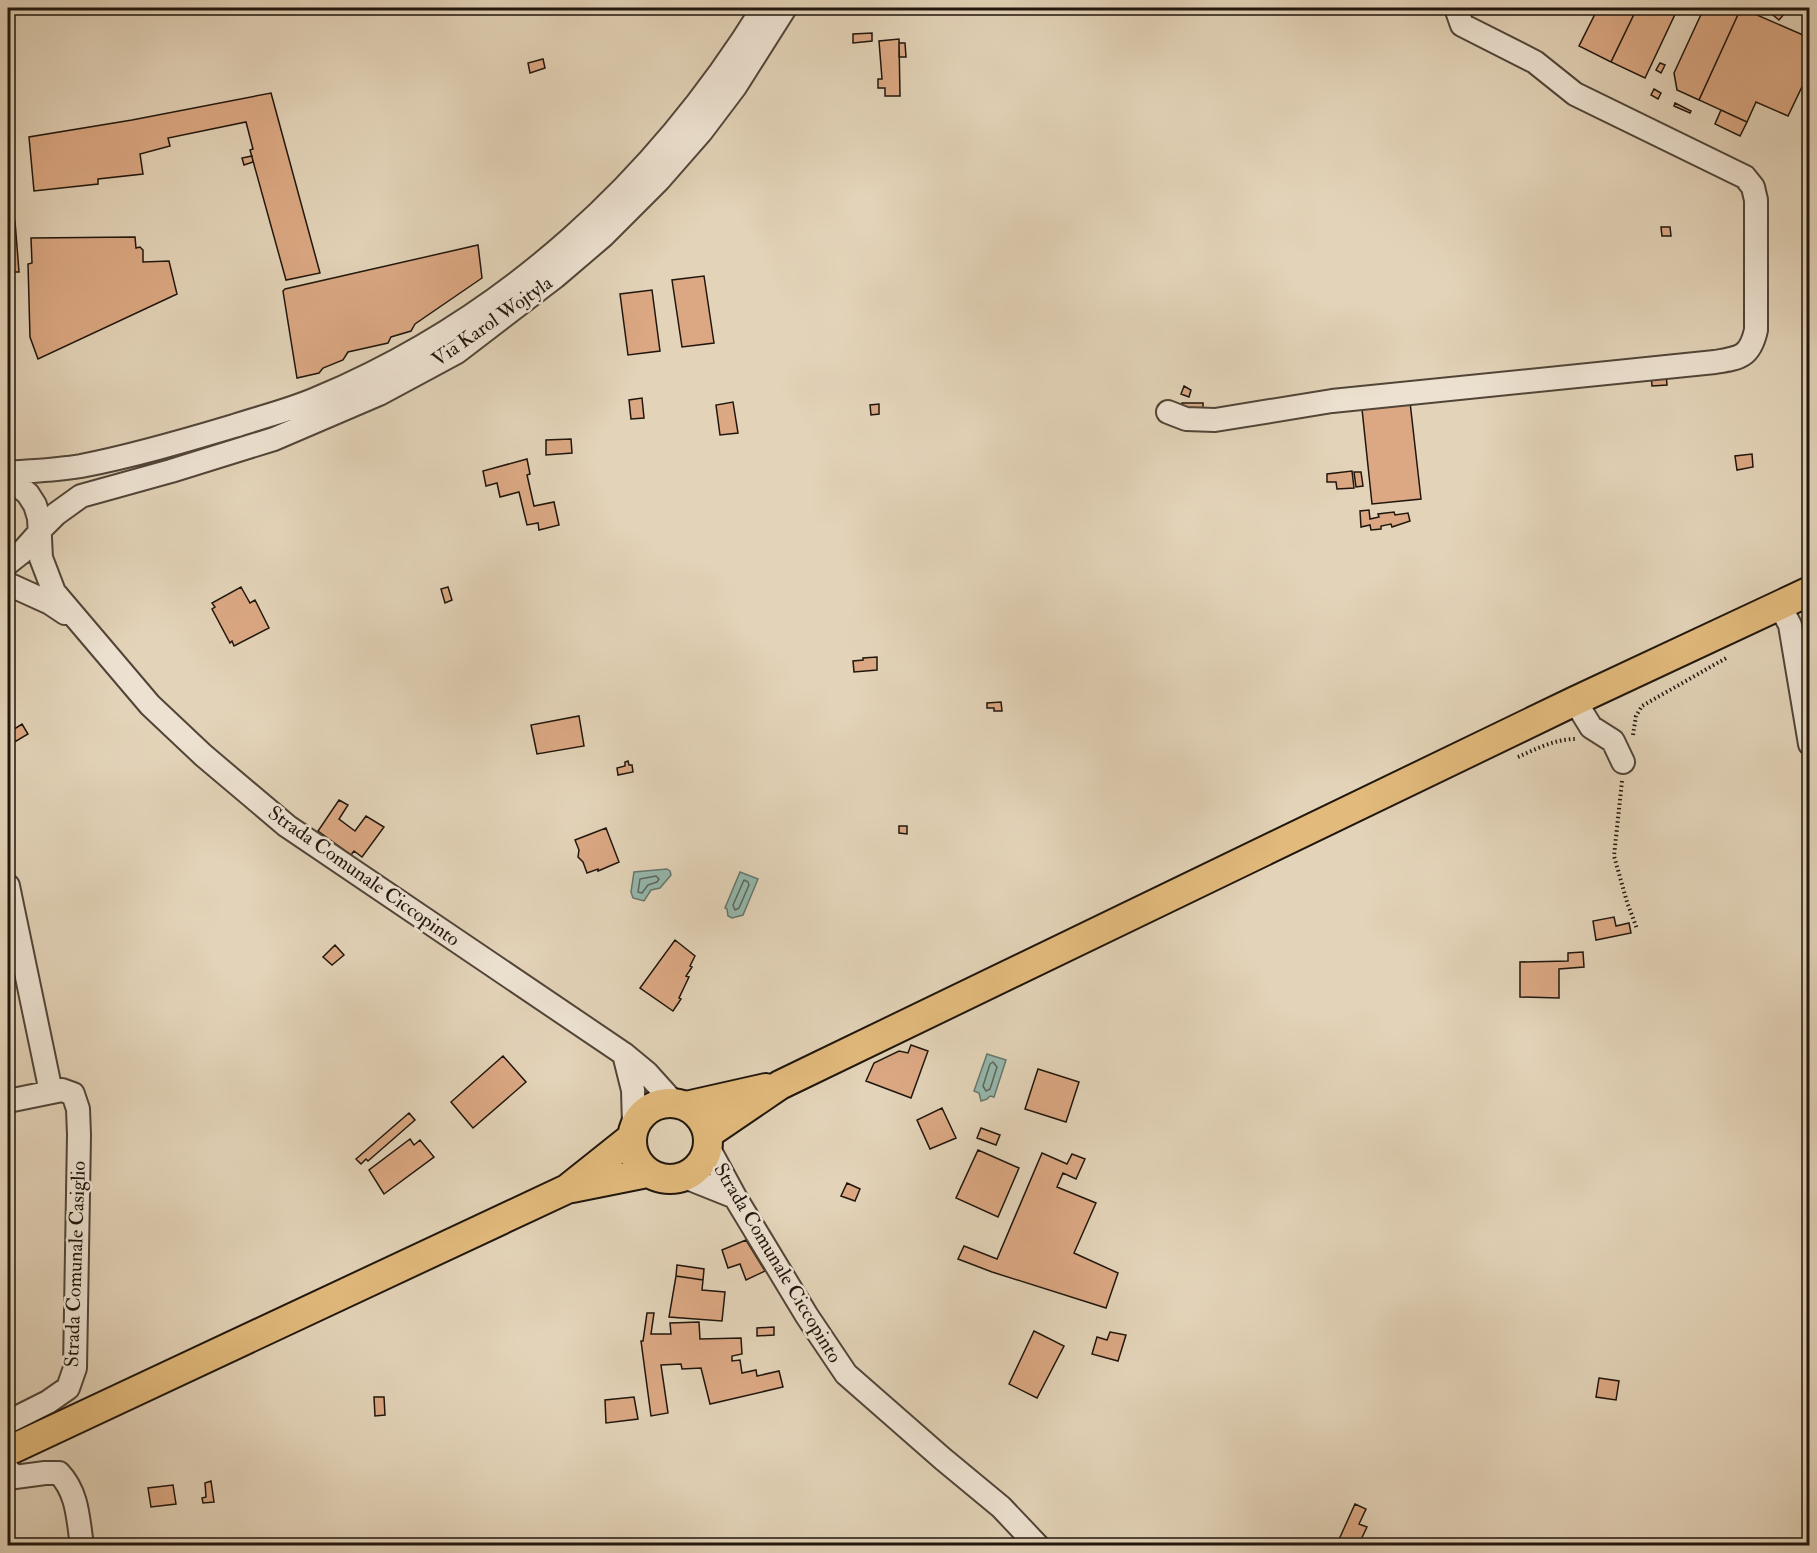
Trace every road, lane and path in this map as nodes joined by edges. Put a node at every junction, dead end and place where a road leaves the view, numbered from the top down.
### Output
1 (764, 8) edge
2 (785, 8) edge
3 (1459, 16) edge
4 (1168, 412) dead end
5 (8, 473) edge
6 (8, 481) edge
7 (39, 533) junction
8 (8, 563) edge
9 (8, 584) edge
10 (1809, 591) edge
11 (1780, 606) junction
12 (78, 621) junction
13 (1737, 652) dead end
14 (1575, 701) junction
15 (1584, 739) dead end
16 (1809, 744) edge
17 (1510, 760) dead end
18 (1623, 762) junction
19 (8, 886) edge
20 (1637, 929) dead end
21 (624, 1054) junction
22 (780, 1085) junction
23 (51, 1092) junction
24 (8, 1101) edge
25 (680, 1105) junction
26 (633, 1132) junction
27 (708, 1141) junction
28 (647, 1173) junction
29 (685, 1177) junction
30 (567, 1189) junction
31 (735, 1197) junction
32 (8, 1422) edge
33 (8, 1451) edge
34 (8, 1470) edge
35 (82, 1545) edge
36 (1038, 1545) edge

1 - 5 street, Via Karol Wojtyla
2 - 7 street, Via Karol Wojtyla
3 - 4 street
6 - 7 street, Strada Comunale Ciccopinto
7 - 8 street, Via Karol Wojtyla
7 - 12 street, Strada Comunale Ciccopinto
9 - 12 street, Strada Comunale Ciccopinto
10 - 11 main road
11 - 14 main road
11 - 16 street
12 - 21 street, Strada Comunale Ciccopinto
13 - 18 path
14 - 18 street
14 - 22 main road
15 - 17 path
18 - 20 path
19 - 23 street
21 - 25 street, Strada Comunale Ciccopinto
21 - 26 street
22 - 25 main road
22 - 27 main road
23 - 24 street
23 - 32 street, Strada Comunale Casiglio
25 - 26 main road
25 - 27 main road
26 - 28 main road
26 - 30 main road
27 - 29 main road
27 - 31 street, Strada Comunale Ciccopinto
28 - 29 main road
28 - 30 main road
29 - 31 street
30 - 33 main road
31 - 36 street, Strada Comunale Ciccopinto
34 - 35 street

